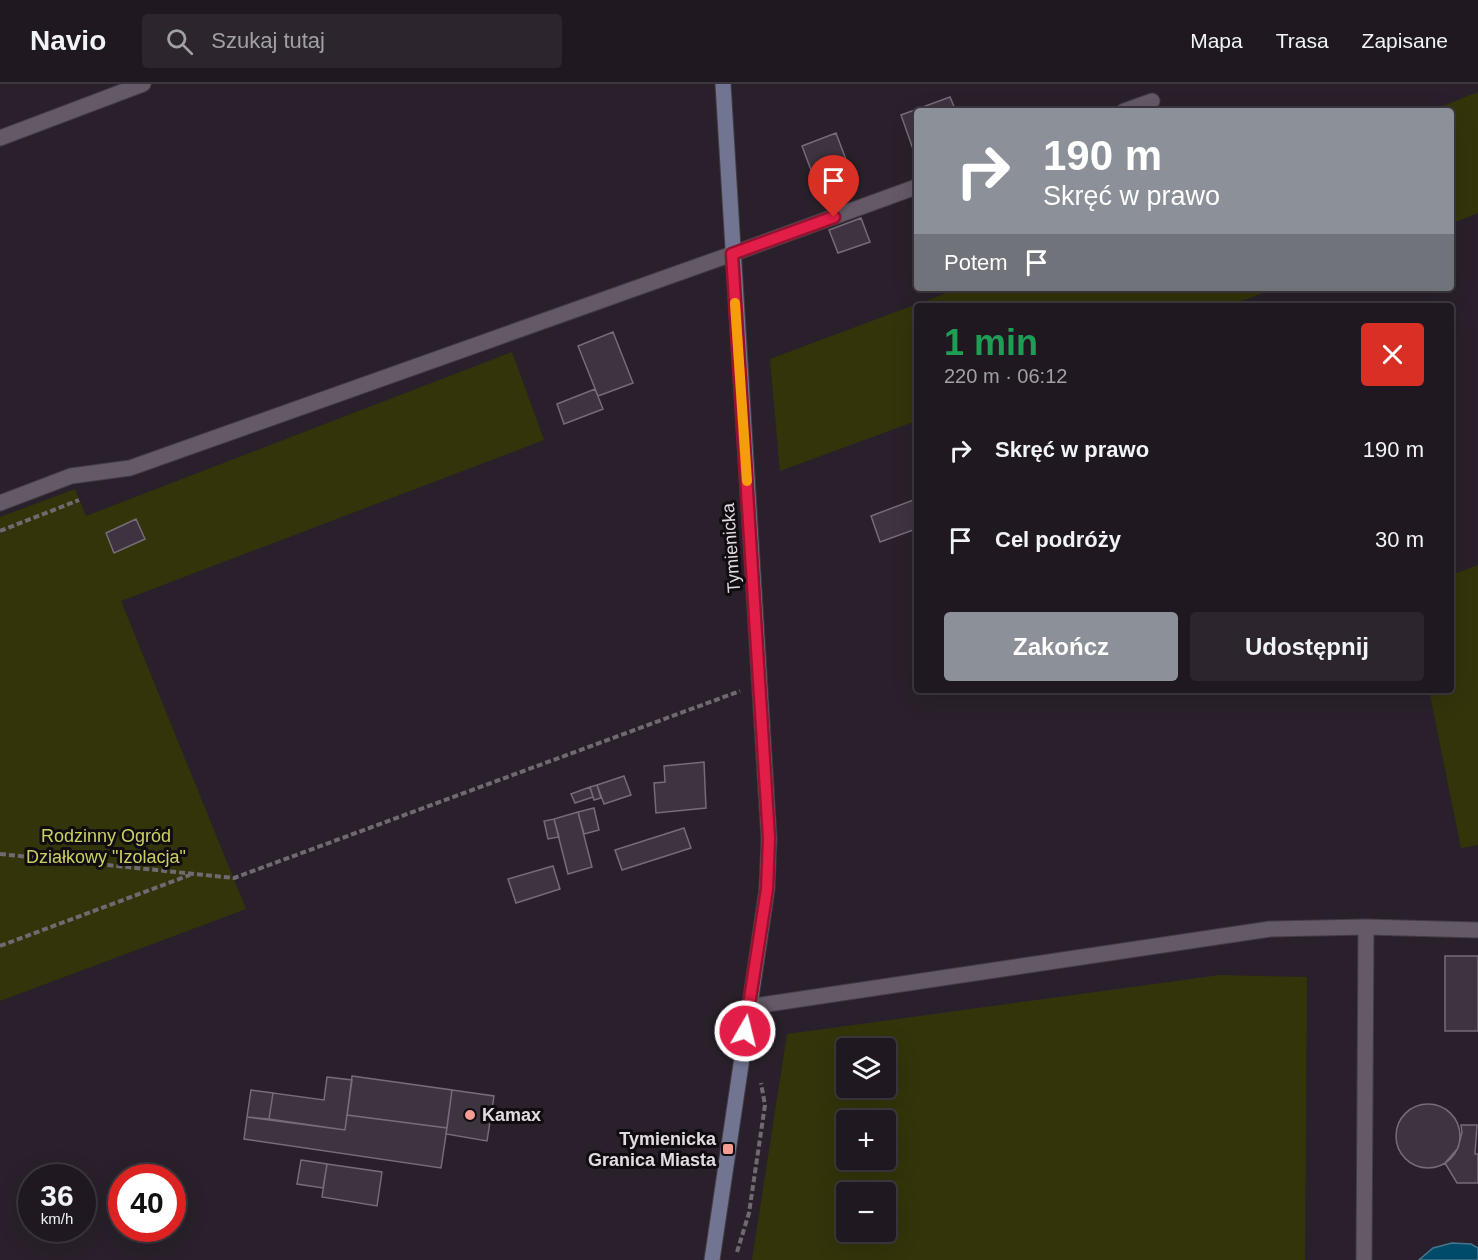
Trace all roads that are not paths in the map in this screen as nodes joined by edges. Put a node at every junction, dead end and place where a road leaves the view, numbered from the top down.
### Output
1 (143, 84) edge
2 (723, 84) edge
3 (1152, 101) dead end
4 (1132, 108) edge
5 (0, 138) edge
6 (914, 188) edge
7 (732, 254) junction
8 (0, 504) edge
9 (1366, 927) junction
10 (1478, 930) edge
11 (748, 1007) junction
12 (712, 1260) edge
13 (1364, 1260) edge

1 - 5 street
2 - 7 street, Tymienicka
3 - 4 street
6 - 7 street
7 - 8 street
7 - 11 street, Tymienicka
9 - 10 street
9 - 11 street
9 - 13 street
11 - 12 street, Tymienicka

